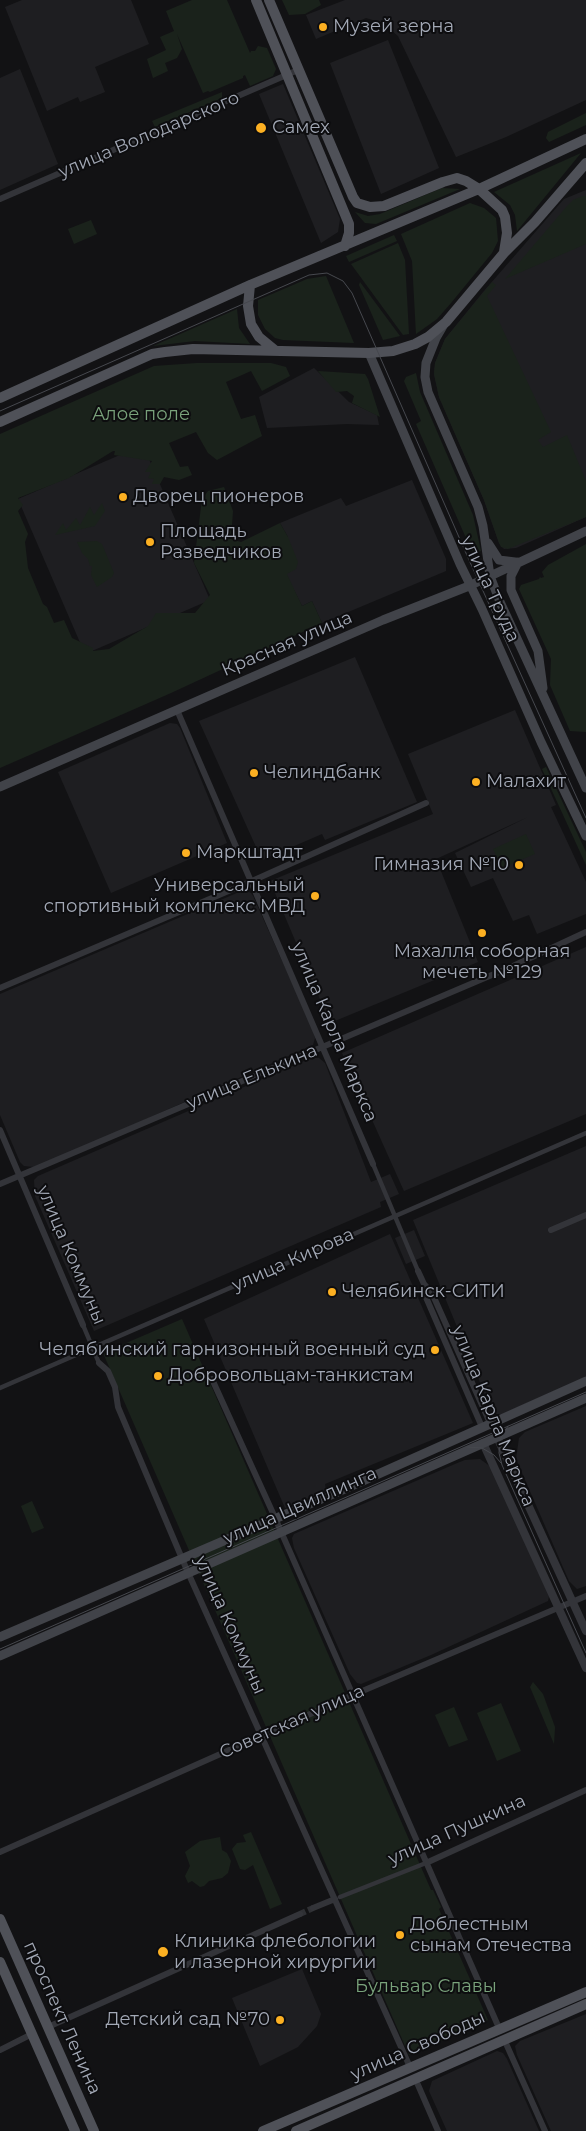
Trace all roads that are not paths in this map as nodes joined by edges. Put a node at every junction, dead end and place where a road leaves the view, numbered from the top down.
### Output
1 (256, 0) edge
2 (269, 0) edge
3 (298, 70) junction
4 (287, 75) junction
5 (586, 139) edge
6 (586, 163) edge
7 (480, 188) junction
8 (0, 199) edge
9 (345, 246) junction
10 (504, 253) junction
11 (250, 284) junction
12 (446, 322) junction
13 (276, 351) junction
14 (369, 353) junction
15 (0, 398) edge
16 (0, 422) edge
17 (483, 526) junction
18 (586, 531) edge
19 (518, 562) junction
20 (490, 576) junction
21 (469, 586) junction
22 (544, 696) junction
23 (176, 710) junction
24 (0, 787) edge
25 (586, 788) edge
26 (426, 803) dead end
27 (586, 836) edge
28 (252, 881) junction
29 (586, 932) edge
30 (0, 988) edge
31 (323, 1047) junction
32 (0, 1130) edge
33 (586, 1134) edge
34 (373, 1164) joint
35 (20, 1176) junction
36 (0, 1184) edge
37 (395, 1215) junction
38 (586, 1215) edge
39 (551, 1230) dead end
40 (418, 1271) joint
41 (83, 1325) joint
42 (92, 1348) junction
43 (99, 1363) joint
44 (212, 1379) dead end
45 (586, 1381) edge
46 (0, 1388) edge
47 (586, 1398) edge
48 (486, 1425) junction
49 (497, 1437) junction
50 (483, 1443) junction
51 (275, 1518) junction
52 (281, 1532) junction
53 (183, 1560) junction
54 (189, 1573) junction
55 (586, 1596) edge
56 (573, 1602) junction
57 (559, 1608) junction
58 (586, 1631) edge
59 (0, 1637) edge
60 (0, 1656) edge
61 (586, 1668) edge
62 (352, 1695) junction
63 (261, 1735) junction
64 (586, 1790) edge
65 (0, 1852) edge
66 (426, 1863) junction
67 (337, 1898) junction
68 (313, 1908) tunnel mouth
69 (300, 1914) tunnel mouth
70 (0, 1919) edge
71 (0, 1962) edge
72 (586, 1992) edge
73 (586, 2004) edge
74 (48, 2027) junction
75 (499, 2028) junction
76 (32, 2034) junction
77 (504, 2039) junction
78 (0, 2050) edge
79 (410, 2067) junction
80 (415, 2078) junction
81 (75, 2131) edge
82 (94, 2131) edge
83 (263, 2131) edge
84 (296, 2131) edge
85 (438, 2131) edge
86 (545, 2131) edge

1 - 4 main road
2 - 3 main road
3 - 4 street, улица Володарского
3 - 7 main road
4 - 8 street, улица Володарского
4 - 9 main road
5 - 7 main road
6 - 10 main road
7 - 9 main road
7 - 10 main road
9 - 11 main road
10 - 12 main road
11 - 13 main road
11 - 15 main road
12 - 14 main road
12 - 17 main road, улица Труда
13 - 14 main road
13 - 16 main road
14 - 21 main road, улица Труда
17 - 19 main road
17 - 20 main road, улица Труда
18 - 19 main road, Красная улица
19 - 20 main road, Красная улица
19 - 22 main road
20 - 21 main road, Красная улица
20 - 22 main road, улица Труда
21 - 23 main road, Красная улица
21 - 27 main road, улица Труда
22 - 25 main road, улица Труда
23 - 24 main road, Красная улица
23 - 28 street, улица Карла Маркса
26 - 28 street
28 - 30 street
28 - 31 street, улица Карла Маркса
29 - 31 street, улица Елькина
31 - 34 street, улица Карла Маркса
31 - 35 street, улица Елькина
32 - 35 street, улица Коммуны
33 - 37 street, улица Кирова
34 - 37 street, улица Карла Маркса
35 - 36 street, улица Елькина
35 - 41 street, улица Коммуны
37 - 40 street, улица Карла Маркса
37 - 42 street, улица Кирова
38 - 39 street
40 - 48 street, улица Карла Маркса
41 - 42 street, улица Коммуны
42 - 43 street, улица Коммуны
42 - 46 street, улица Кирова
43 - 53 street, улица Коммуны
44 - 51 street
45 - 48 main road, улица Цвиллинга
47 - 49 main road, улица Цвиллинга
48 - 49 main road, улица Карла Маркса
48 - 50 main road, улица Карла Маркса
48 - 51 main road, улица Цвиллинга
49 - 50 main road, улица Цвиллинга
49 - 56 street, улица Карла Маркса
50 - 52 main road, улица Цвиллинга
50 - 57 street, улица Карла Маркса
51 - 52 street
51 - 53 main road, улица Цвиллинга
52 - 54 main road, улица Цвиллинга
52 - 62 street
53 - 54 street, улица Коммуны
53 - 59 main road, улица Цвиллинга
54 - 60 main road, улица Цвиллинга
54 - 63 street, улица Коммуны
55 - 56 street, Советская улица
56 - 57 street, Советская улица
56 - 58 street, улица Карла Маркса
57 - 61 street, улица Карла Маркса
57 - 62 street, Советская улица
62 - 63 street, Советская улица
62 - 66 street
63 - 65 street, Советская улица
63 - 67 street, улица Коммуны
64 - 66 street, улица Пушкина
66 - 67 street, улица Пушкина
66 - 75 street
67 - 68 street, улица Пушкина
67 - 79 street, улица Коммуны
69 - 74 street
70 - 74 main road, проспект Ленина
71 - 76 main road, проспект Ленина
72 - 75 main road, улица Свободы
73 - 77 main road, улица Свободы
74 - 76 main road
74 - 82 main road, проспект Ленина
75 - 77 main road
75 - 79 main road, улица Свободы
76 - 78 street
76 - 81 main road, проспект Ленина
77 - 80 main road, улица Свободы
77 - 86 street
79 - 80 main road, улица Коммуны
79 - 83 main road, улица Свободы
80 - 84 main road, улица Свободы
80 - 85 street, улица Коммуны

